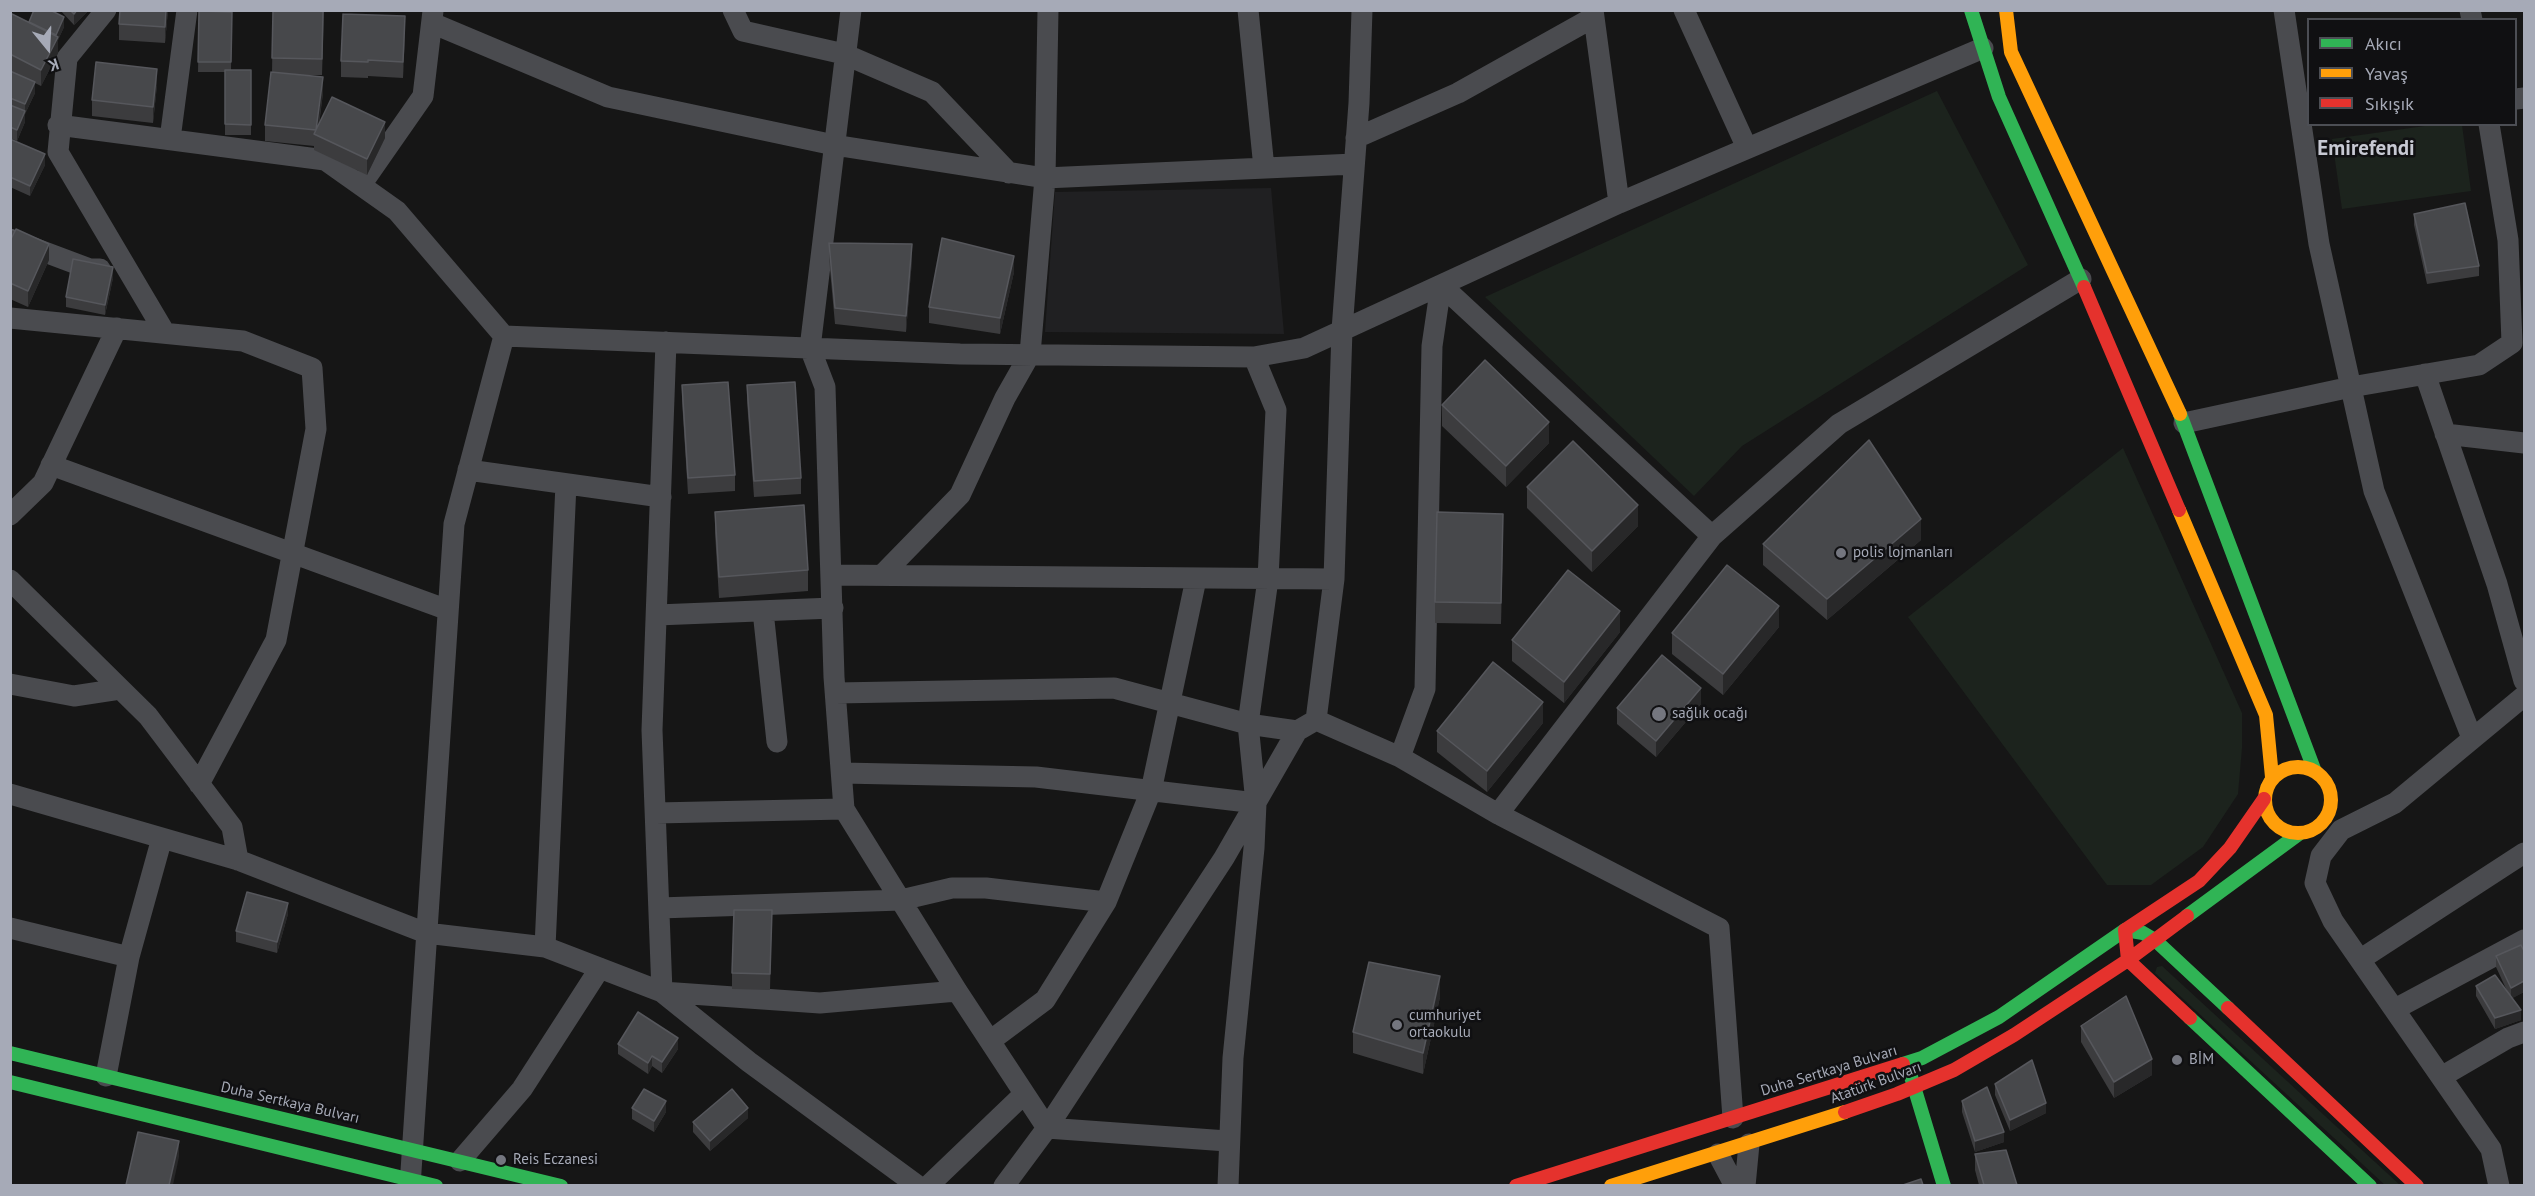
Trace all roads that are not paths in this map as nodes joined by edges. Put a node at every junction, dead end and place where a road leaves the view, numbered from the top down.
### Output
1 (106, 10) edge
2 (187, 10) edge
3 (733, 10) edge
4 (850, 10) edge
5 (1048, 10) edge
6 (1248, 10) edge
7 (1362, 10) edge
8 (1684, 10) edge
9 (1971, 10) edge
10 (2006, 10) edge
11 (2284, 10) edge
12 (1593, 14) edge
13 (433, 17) edge
14 (1983, 48) junction
15 (844, 54) junction
16 (2305, 122) edge
17 (58, 125) junction
18 (2489, 126) edge
19 (1356, 138) junction
20 (170, 140) junction
21 (834, 145) junction
22 (1748, 148) junction
23 (1354, 164) junction
24 (1264, 168) junction
25 (1009, 172) junction
26 (1045, 178) junction
27 (361, 185) junction
28 (1619, 203) junction
29 (10, 239) edge
30 (112, 244) junction
31 (2081, 279) junction
32 (1441, 285) junction
33 (10, 318) edge
34 (117, 328) junction
35 (1342, 330) junction
36 (165, 333) junction
37 (504, 336) junction
38 (666, 342) junction
39 (810, 348) junction
40 (1030, 354) junction
41 (1254, 357) junction
42 (2425, 374) junction
43 (2350, 387) junction
44 (2184, 423) junction
45 (2445, 434) junction
46 (2524, 443) edge
47 (51, 465) junction
48 (468, 471) junction
49 (566, 484) junction
50 (661, 497) junction
51 (10, 515) edge
52 (1712, 536) junction
53 (292, 555) junction
54 (831, 575) junction
55 (882, 575) junction
56 (1196, 579) junction
57 (1268, 579) junction
58 (1334, 579) junction
59 (10, 580) edge
60 (833, 608) junction
61 (448, 610) junction
62 (763, 611) junction
63 (657, 615) junction
64 (2524, 681) edge
65 (10, 684) edge
66 (120, 689) junction
67 (836, 693) junction
68 (2524, 696) edge
69 (1172, 704) junction
70 (1316, 720) junction
71 (1248, 724) junction
72 (1297, 731) junction
73 (2472, 738) junction
74 (777, 742) dead end
75 (1400, 757) junction
76 (2314, 770) junction
77 (842, 773) junction
78 (2272, 777) junction
79 (199, 784) junction
80 (1152, 791) junction
81 (10, 794) edge
82 (2264, 799) junction
83 (1256, 803) junction
84 (844, 809) junction
85 (656, 813) junction
86 (1498, 814) junction
87 (2332, 826) junction
88 (2300, 833) junction
89 (162, 838) junction
90 (2524, 853) edge
91 (238, 860) junction
92 (901, 900) junction
93 (1107, 902) junction
94 (659, 908) junction
95 (10, 928) edge
96 (2124, 930) junction
97 (426, 933) junction
98 (2155, 940) junction
99 (2524, 940) edge
100 (545, 947) junction
101 (129, 957) junction
102 (2361, 959) junction
103 (2128, 960) junction
104 (600, 968) junction
105 (957, 991) junction
106 (662, 992) junction
107 (2395, 1009) junction
108 (2524, 1032) edge
109 (990, 1041) junction
110 (10, 1053) edge
111 (1906, 1064) junction
112 (106, 1076) junction
113 (2441, 1077) junction
114 (10, 1082) edge
115 (1915, 1087) junction
116 (1024, 1094) junction
117 (1733, 1118) junction
118 (1047, 1128) junction
119 (1227, 1141) junction
120 (1749, 1144) junction
121 (413, 1149) junction
122 (1718, 1154) junction
123 (460, 1161) junction
124 (410, 1183) edge
125 (436, 1185) edge
126 (561, 1185) edge
127 (918, 1185) edge
128 (928, 1185) edge
129 (1004, 1185) edge
130 (1228, 1185) edge
131 (1516, 1185) edge
132 (1611, 1185) edge
133 (1735, 1185) edge
134 (1745, 1185) edge
135 (1944, 1185) edge
136 (2370, 1185) edge
137 (2417, 1185) edge
138 (2499, 1185) edge

1 - 17 street
2 - 20 street
3 - 15 street
4 - 15 street
5 - 26 street
6 - 24 street
7 - 19 street
8 - 22 street
9 - 14 main road
10 - 44 main road
11 - 16 street
12 - 19 street
12 - 28 street
13 - 21 street
13 - 27 street
14 - 22 street
14 - 31 main road
15 - 21 street
15 - 25 street
16 - 43 street
17 - 20 street
17 - 30 street
18 - 42 street
19 - 23 street
20 - 27 street
21 - 25 street
21 - 39 street
22 - 28 street
23 - 24 street
23 - 35 street
24 - 26 street
25 - 26 street
26 - 40 street
27 - 37 street
28 - 32 street
29 - 30 street
30 - 36 street
31 - 52 street
31 - 78 main road
32 - 35 street
32 - 52 street
32 - 75 street
33 - 34 street
34 - 36 street
34 - 47 street
35 - 41 street
35 - 58 street
36 - 53 street
37 - 38 street
37 - 48 street
38 - 39 street
38 - 50 street
39 - 40 street
39 - 54 street
40 - 41 street
40 - 55 street
41 - 57 street
42 - 43 street
42 - 45 street
43 - 44 street
43 - 73 street
44 - 76 main road
45 - 46 street
45 - 64 street
47 - 51 street
47 - 53 street
48 - 49 street
48 - 61 street
49 - 50 street
49 - 100 street
50 - 63 street
52 - 86 street
53 - 61 street
53 - 79 street
54 - 55 street
54 - 60 street
55 - 56 street
56 - 57 street
56 - 69 street
57 - 58 street
57 - 71 street
58 - 70 street
59 - 66 street
60 - 62 street
60 - 67 street
61 - 97 street
62 - 63 street
62 - 74 street
63 - 85 street
65 - 66 street
66 - 79 street
67 - 69 street
67 - 77 street
68 - 73 street
69 - 71 street
69 - 80 street
70 - 72 street
70 - 75 street
71 - 72 street
71 - 83 street
72 - 83 street
73 - 87 street
75 - 86 street
76 - 78 main road
76 - 87 main road
77 - 80 street
77 - 84 street
78 - 82 main road
79 - 91 street
80 - 83 street
80 - 93 street
81 - 89 street
82 - 88 main road
82 - 96 main road, Duha Sertkaya Bulvarı
83 - 118 street
83 - 119 street
84 - 85 street
84 - 92 street
85 - 94 street
86 - 117 street
87 - 88 main road
87 - 102 street
88 - 98 main road, Atatürk Bulvarı
89 - 91 street
89 - 101 street
90 - 102 street
91 - 97 street
92 - 93 street
92 - 94 street
92 - 105 street
93 - 109 street
94 - 106 street
95 - 101 street
96 - 98 main road
96 - 103 main road
96 - 111 main road, Duha Sertkaya Bulvarı
97 - 100 street
97 - 121 street
98 - 103 main road, Atatürk Bulvarı
98 - 137 main road
99 - 107 street
100 - 104 street
101 - 112 street
102 - 107 street
103 - 115 main road, Atatürk Bulvarı
103 - 136 main road
104 - 106 street
104 - 123 street
105 - 106 street
105 - 109 street
106 - 127 street
107 - 113 street
108 - 113 street
109 - 116 street
110 - 112 main road, Duha Sertkaya Bulvarı
111 - 115 main road
111 - 117 main road, Duha Sertkaya Bulvarı
112 - 121 main road, Duha Sertkaya Bulvarı
113 - 138 street
114 - 124 main road
115 - 120 main road, Atatürk Bulvarı
115 - 135 main road
116 - 118 street
116 - 128 street
117 - 120 main road
117 - 122 main road
117 - 131 main road, Duha Sertkaya Bulvarı
118 - 119 street
118 - 129 street
119 - 130 street
120 - 122 main road, Atatürk Bulvarı
120 - 134 street
121 - 123 main road, Duha Sertkaya Bulvarı
121 - 124 street
122 - 132 main road, Atatürk Bulvarı
122 - 133 street
123 - 126 main road, Duha Sertkaya Bulvarı
124 - 125 main road

